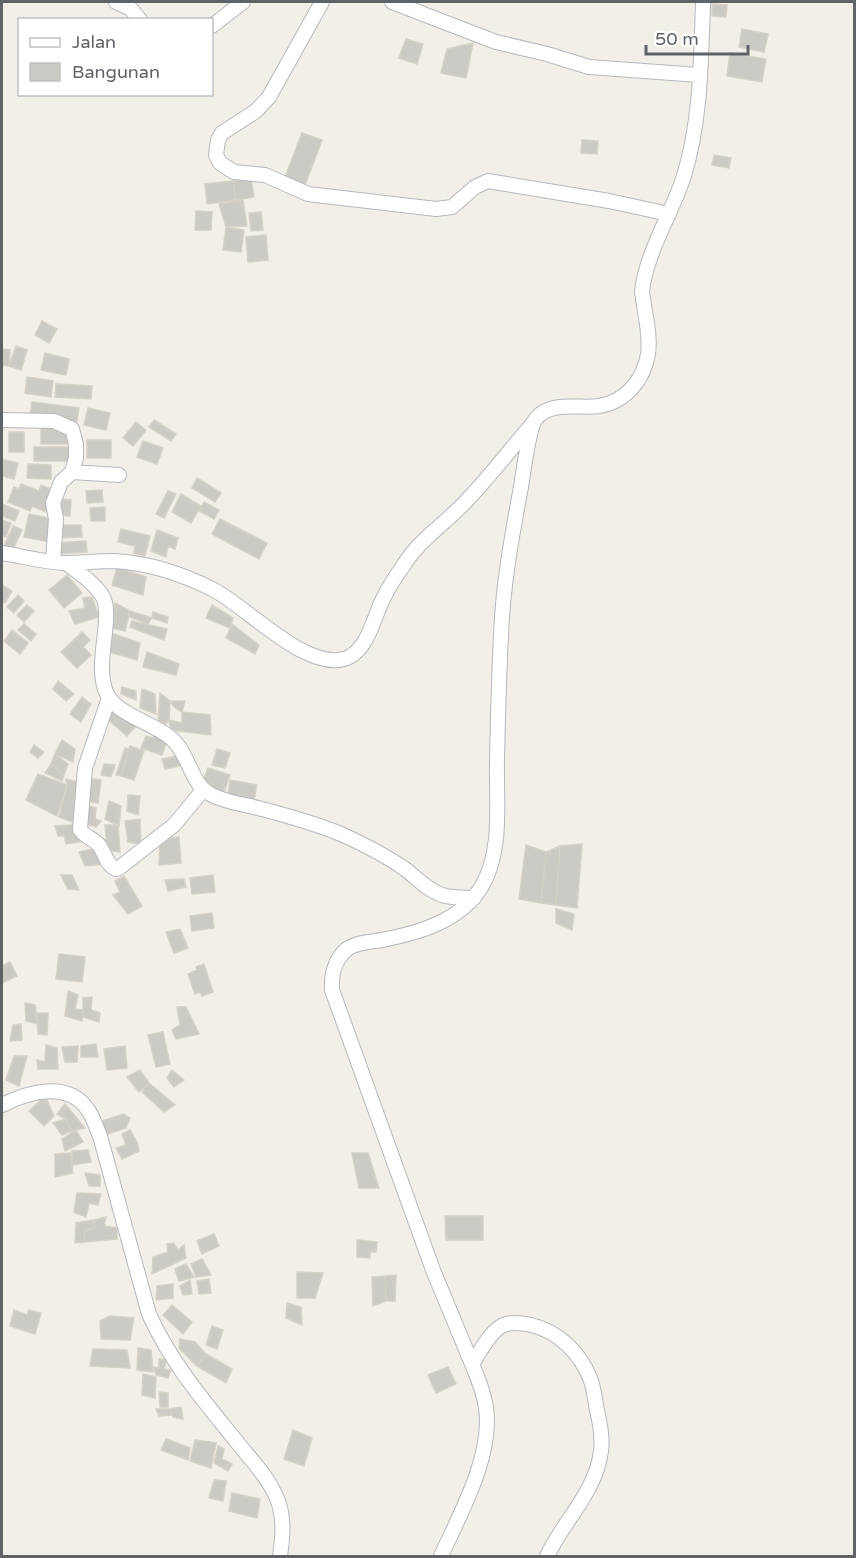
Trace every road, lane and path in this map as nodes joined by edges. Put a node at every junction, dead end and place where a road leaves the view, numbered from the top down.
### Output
1 (116, 2) edge
2 (243, 2) edge
3 (322, 2) edge
4 (392, 2) edge
5 (704, 2) edge
6 (138, 18) edge
7 (213, 25) edge
8 (699, 75) junction
9 (669, 214) junction
10 (2, 420) edge
11 (535, 420) junction
12 (72, 472) junction
13 (119, 475) dead end
14 (2, 553) edge
15 (59, 562) junction
16 (109, 698) junction
17 (203, 790) junction
18 (474, 897) junction
19 (2, 1104) edge
20 (472, 1364) junction
21 (280, 1557) edge
22 (441, 1557) edge
23 (547, 1557) edge

1 - 6 street
2 - 7 street
3 - 9 street
4 - 8 street
5 - 8 street
8 - 9 street
9 - 11 street
10 - 12 street
11 - 15 street
11 - 18 street
12 - 13 street
12 - 15 street
14 - 15 street
15 - 16 street
16 - 17 street
16 - 17 street
17 - 18 street
18 - 20 street
19 - 21 street
20 - 22 street
20 - 23 street

